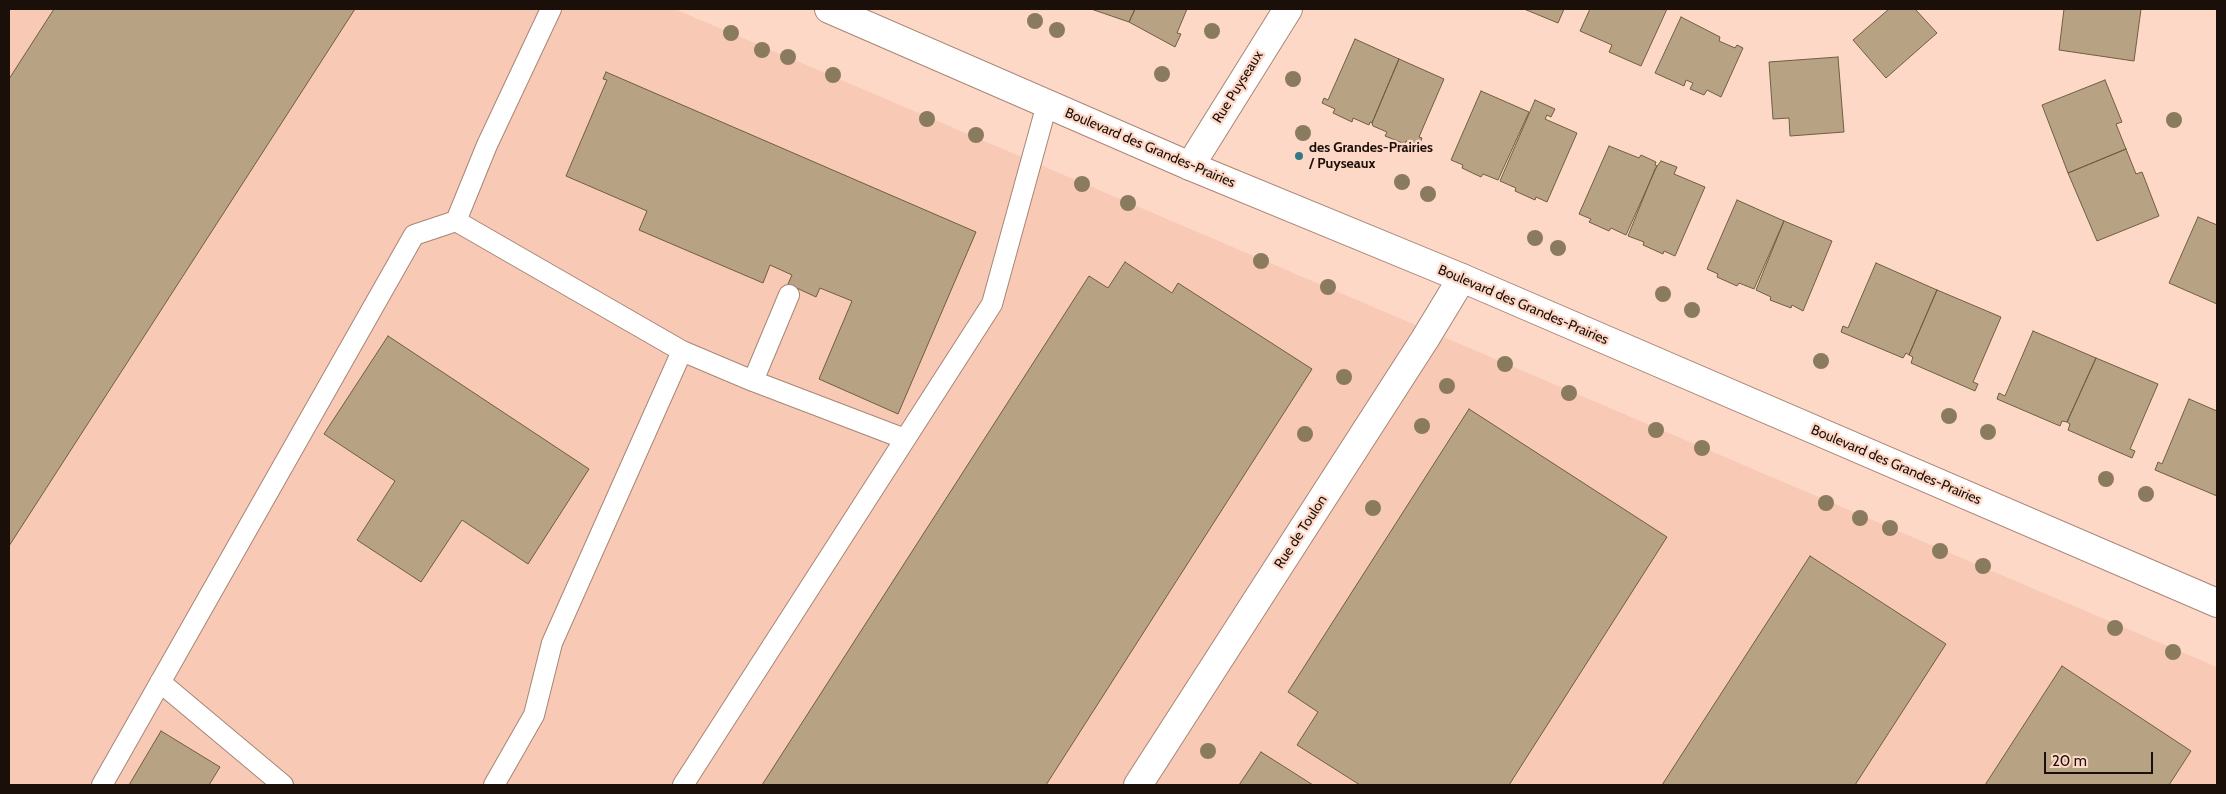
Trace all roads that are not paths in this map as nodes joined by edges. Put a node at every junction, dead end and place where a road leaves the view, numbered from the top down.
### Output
1 (551, 9) edge
2 (829, 9) edge
3 (1288, 9) edge
4 (1047, 104) junction
5 (1190, 166) junction
6 (456, 221) junction
7 (1462, 278) junction
8 (789, 295) dead end
9 (682, 351) junction
10 (754, 381) junction
11 (905, 439) junction
12 (2217, 603) edge
13 (160, 682) junction
14 (102, 785) edge
15 (284, 785) edge
16 (494, 785) edge
17 (683, 785) edge
18 (1138, 785) edge

1 - 6 lane
2 - 4 main road, Boulevard des Grandes-Prairies
3 - 5 main road, Rue Puyseaux
4 - 5 main road, Boulevard des Grandes-Prairies
4 - 11 lane
5 - 7 main road, Boulevard des Grandes-Prairies
6 - 9 lane
6 - 13 lane
7 - 12 main road, Boulevard des Grandes-Prairies
7 - 18 main road, Rue de Toulon
8 - 10 lane
9 - 10 lane
9 - 16 lane
10 - 11 lane
11 - 17 lane
13 - 14 lane
13 - 15 lane

